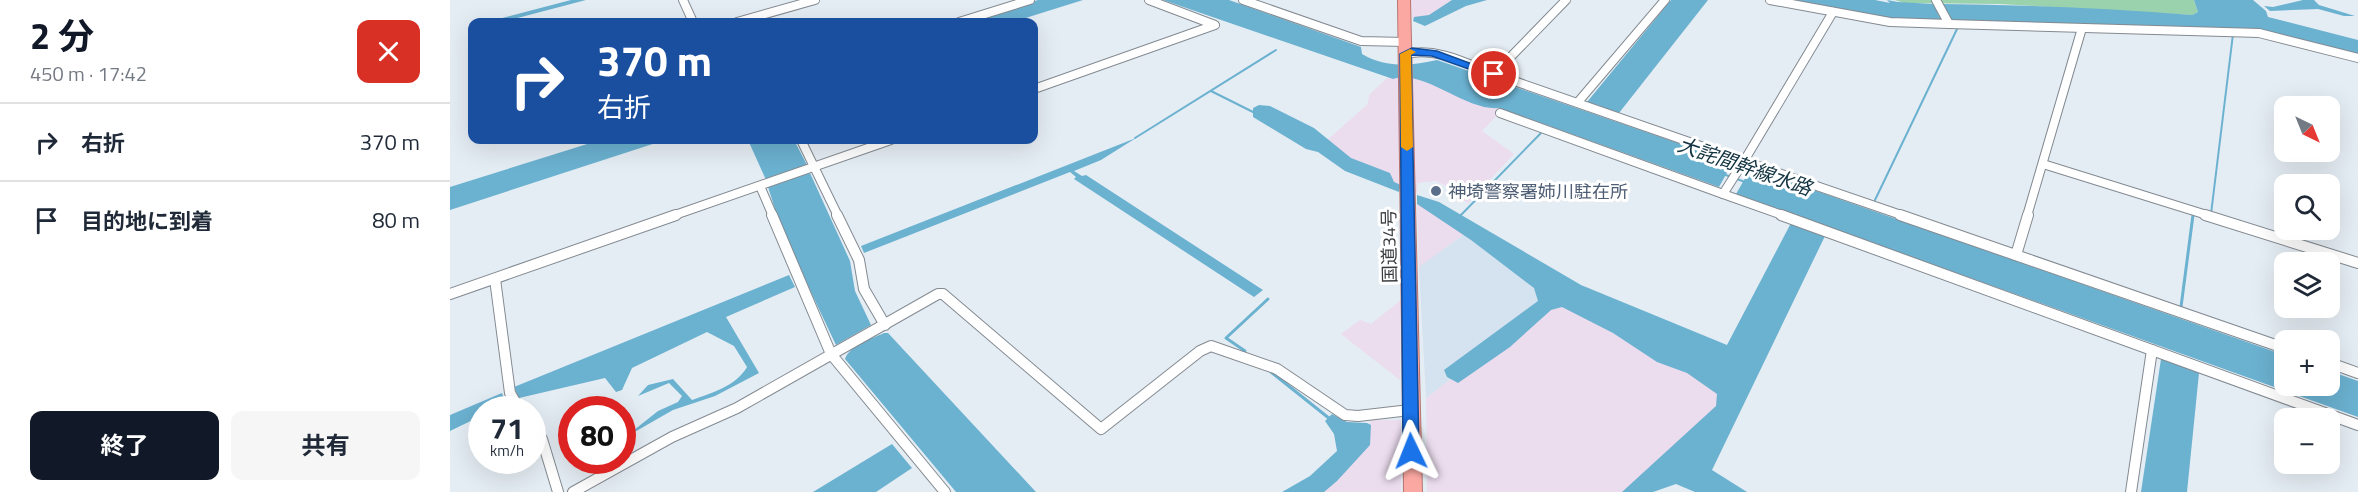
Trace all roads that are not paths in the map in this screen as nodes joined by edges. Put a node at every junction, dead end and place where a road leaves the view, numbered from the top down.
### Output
1 (683, 0) edge
2 (815, 0) edge
3 (1030, 0) edge
4 (1149, 0) edge
5 (1243, 0) edge
6 (1404, 0) edge
7 (1566, 0) edge
8 (1665, 0) edge
9 (1770, 0) edge
10 (1936, 0) edge
11 (1833, 12) junction
12 (691, 18) edge
13 (751, 18) edge
14 (972, 18) edge
15 (1949, 24) junction
16 (2082, 28) junction
17 (1406, 53) junction
18 (2358, 58) edge
19 (1494, 74) junction
20 (1038, 88) edge
21 (1578, 102) junction
22 (1500, 113) dead end
23 (803, 144) edge
24 (880, 144) edge
25 (1744, 161) junction
26 (2043, 164) junction
27 (814, 167) junction
28 (760, 186) junction
29 (1723, 194) junction
30 (2016, 255) junction
31 (2358, 263) edge
32 (495, 279) junction
33 (450, 294) edge
34 (885, 324) junction
35 (2274, 345) edge
36 (2152, 350) junction
37 (831, 354) junction
38 (2340, 367) edge
39 (2358, 373) edge
40 (511, 396) edge
41 (1410, 410) junction
42 (2358, 425) edge
43 (546, 452) edge
44 (558, 492) edge
45 (573, 492) edge
46 (945, 492) edge
47 (1413, 492) edge
48 (2131, 492) edge

1 - 12 street
2 - 13 street
3 - 14 street
4 - 20 street
5 - 17 street
6 - 17 highway, 国道34号
7 - 19 street
8 - 21 street
9 - 11 street
10 - 15 street
11 - 15 street
11 - 25 street
15 - 16 street
16 - 18 street
16 - 26 street
17 - 19 street
17 - 41 highway, 国道34号
19 - 21 street
21 - 25 street
22 - 29 street
23 - 27 street
24 - 27 street
25 - 29 street
25 - 30 street
26 - 30 street
26 - 31 street
27 - 28 street
27 - 34 street
28 - 32 street
28 - 37 street
29 - 36 street
30 - 35 street
32 - 33 street
32 - 40 street
34 - 37 street
34 - 41 street
36 - 42 street
36 - 48 street
37 - 45 street
37 - 46 street
38 - 39 street
41 - 47 highway, 国道34号
43 - 44 street

